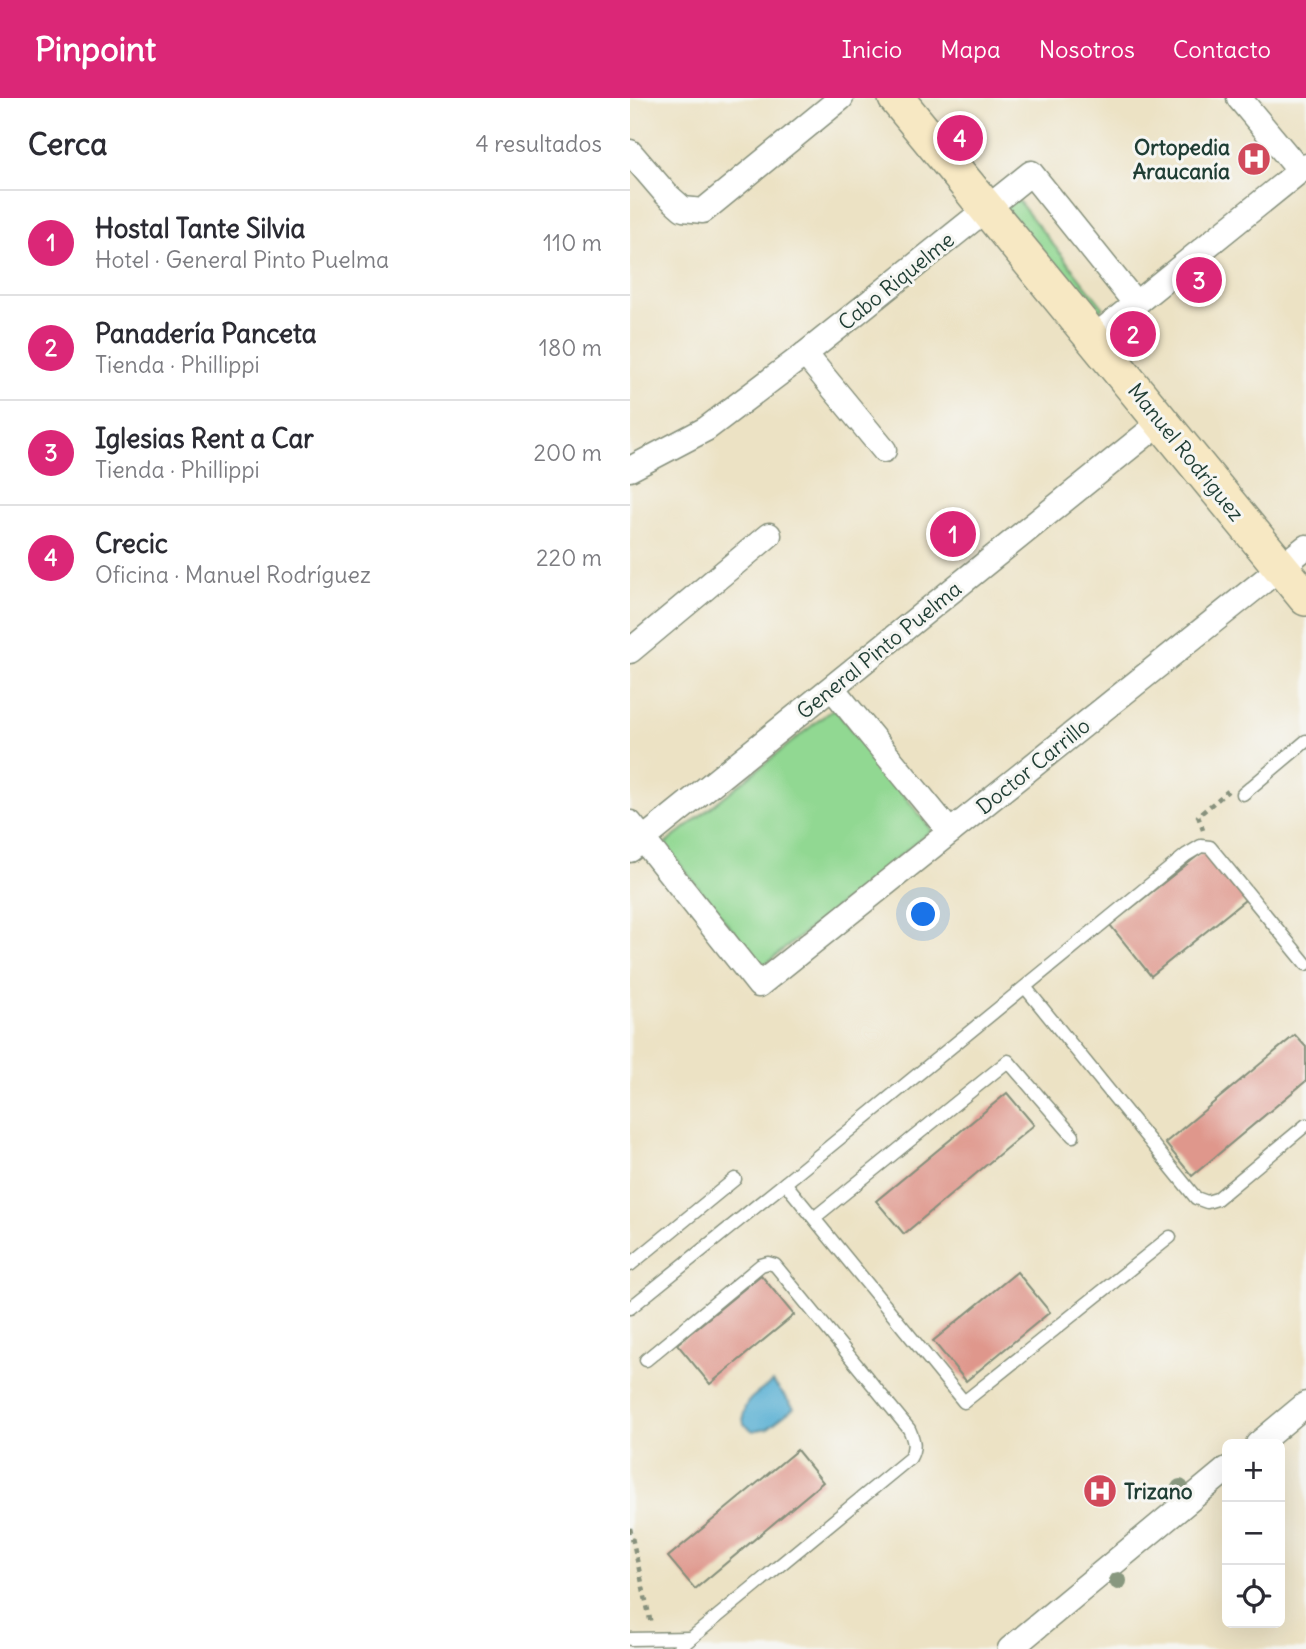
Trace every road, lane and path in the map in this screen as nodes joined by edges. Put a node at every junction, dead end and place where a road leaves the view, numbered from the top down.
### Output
1 (841, 98) edge
2 (896, 98) edge
3 (1239, 98) edge
4 (630, 152) edge
5 (1303, 168) edge
6 (987, 209) junction
7 (1136, 304) junction
8 (1093, 338) junction
9 (805, 354) junction
10 (1161, 422) junction
11 (884, 450) dead end
12 (630, 469) edge
13 (769, 535) dead end
14 (1293, 557) edge
15 (1306, 598) edge
16 (630, 651) edge
17 (832, 688) junction
18 (1306, 741) edge
19 (1244, 794) dead end
20 (950, 832) junction
21 (635, 838) edge
22 (1306, 964) edge
23 (1025, 987) junction
24 (1306, 1125) edge
25 (1073, 1136) dead end
26 (735, 1179) dead end
27 (785, 1183) junction
28 (814, 1218) junction
29 (1170, 1237) dead end
30 (630, 1265) edge
31 (630, 1308) edge
32 (646, 1360) dead end
33 (1306, 1404) edge
34 (1264, 1439) edge
35 (1222, 1473) edge
36 (630, 1528) edge
37 (654, 1637) junction
38 (691, 1638) junction
39 (630, 1639) edge
40 (678, 1649) edge
41 (1010, 1649) edge

1 - 4 street
2 - 6 street, Manuel Rodríguez
3 - 5 street
5 - 7 street
6 - 7 street
6 - 8 street, Manuel Rodríguez
6 - 9 street, Cabo Riquelme
7 - 8 street
8 - 10 street, Manuel Rodríguez
9 - 11 street
9 - 12 street, Cabo Riquelme
10 - 14 street, Manuel Rodríguez
10 - 17 street, General Pinto Puelma
13 - 16 street
14 - 15 street, Manuel Rodríguez
14 - 20 street, Doctor Carrillo
17 - 20 street
17 - 21 street, General Pinto Puelma
18 - 19 lane
20 - 21 street, Doctor Carrillo
22 - 23 lane
23 - 24 lane
23 - 27 lane
25 - 28 lane
26 - 30 lane
27 - 28 lane
27 - 31 lane
28 - 29 lane
32 - 38 lane
33 - 34 street
35 - 41 street
36 - 37 path
37 - 38 lane
37 - 39 lane
38 - 40 lane

